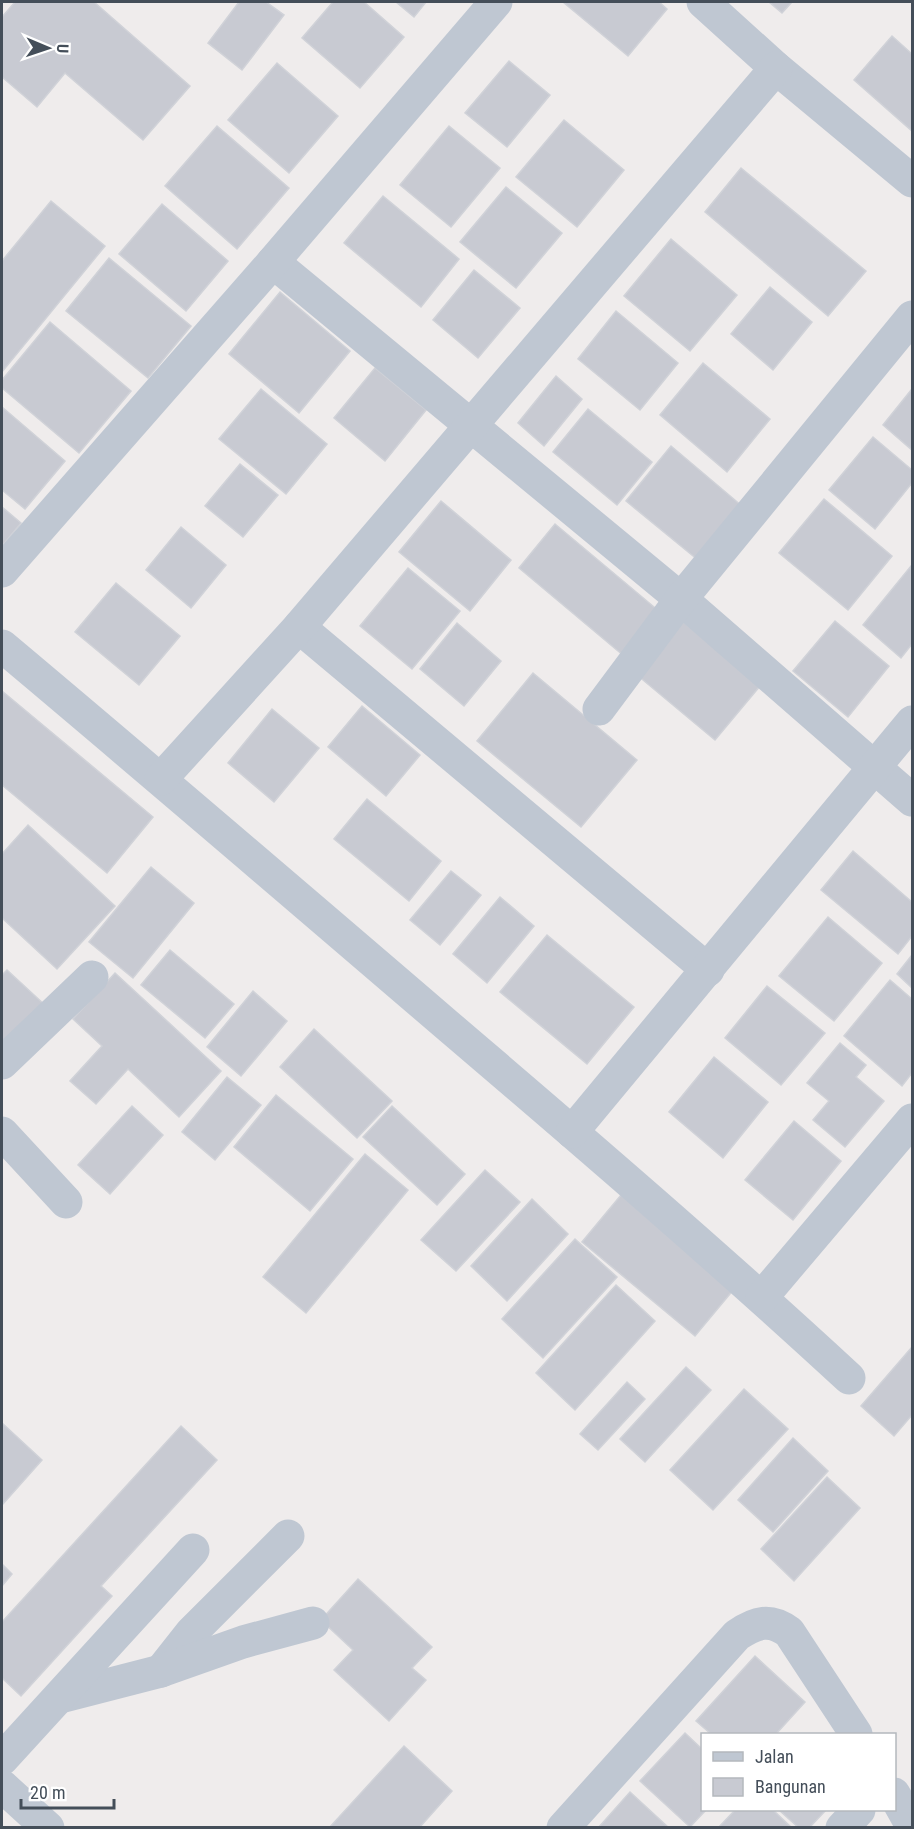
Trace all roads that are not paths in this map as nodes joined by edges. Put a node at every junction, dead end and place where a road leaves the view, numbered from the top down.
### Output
1 (496, 2) edge
2 (703, 2) edge
3 (776, 68) junction
4 (912, 181) edge
5 (273, 262) junction
6 (912, 317) edge
7 (470, 426) junction
8 (2, 571) edge
9 (681, 599) junction
10 (299, 627) junction
11 (2, 646) edge
12 (599, 709) dead end
13 (912, 722) edge
14 (875, 768) junction
15 (161, 779) junction
16 (912, 800) edge
17 (708, 970) junction
18 (92, 977) dead end
19 (2, 1064) edge
20 (912, 1120) edge
21 (572, 1132) junction
22 (2, 1133) edge
23 (66, 1202) dead end
24 (762, 1297) junction
25 (849, 1378) dead end
26 (288, 1536) dead end
27 (193, 1550) dead end
28 (313, 1623) dead end
29 (161, 1671) junction
30 (60, 1697) junction
31 (855, 1733) edge
32 (2, 1759) edge
33 (2, 1786) edge
34 (896, 1798) edge
35 (857, 1811) edge
36 (912, 1826) edge
37 (48, 1827) edge
38 (563, 1827) edge
39 (842, 1827) edge

1 - 5 street
2 - 3 street
3 - 4 street
3 - 7 street
5 - 7 street
5 - 8 street
6 - 9 street
7 - 9 street
7 - 10 street
9 - 12 street
9 - 14 street
10 - 15 street
10 - 17 street
11 - 15 street
13 - 14 street
14 - 16 street
14 - 17 street
15 - 21 street
17 - 21 street
18 - 19 street
20 - 24 street
21 - 24 street
22 - 23 street
24 - 25 street
26 - 29 street
27 - 30 street
28 - 29 street
29 - 30 street
30 - 32 street
31 - 38 street
33 - 37 street
34 - 36 street
35 - 39 street

